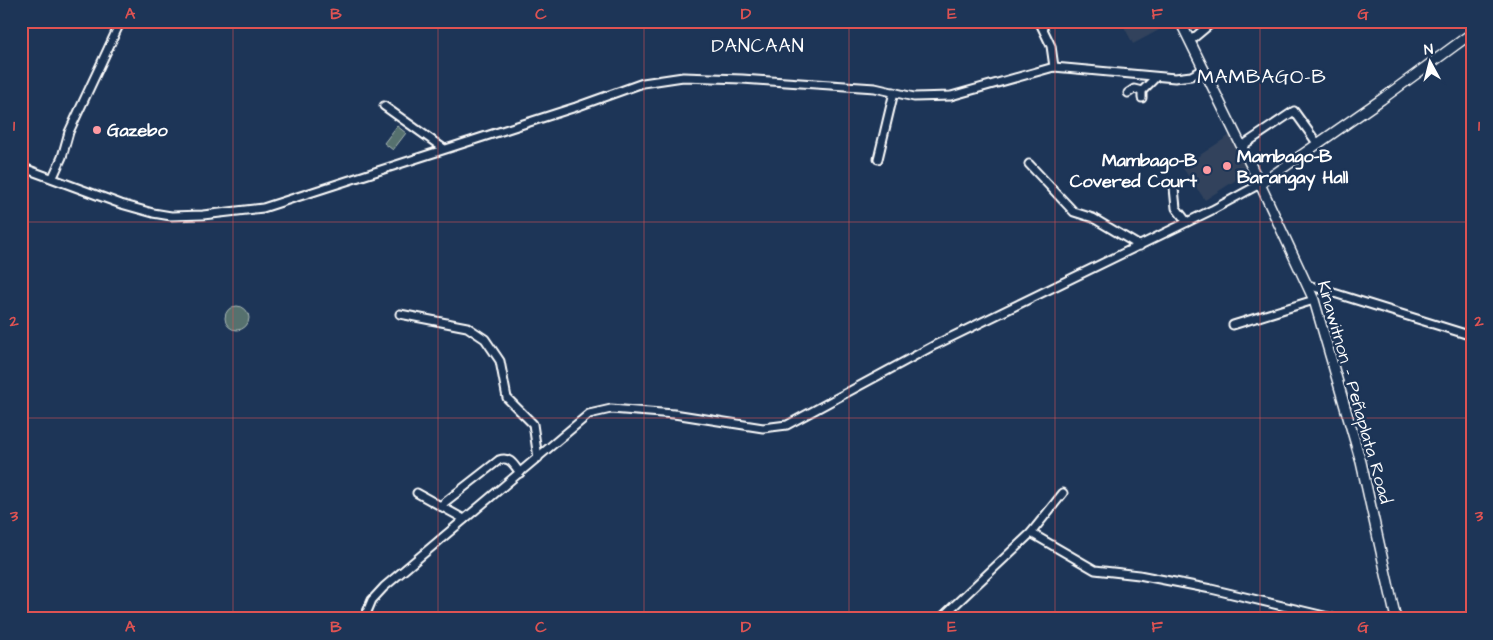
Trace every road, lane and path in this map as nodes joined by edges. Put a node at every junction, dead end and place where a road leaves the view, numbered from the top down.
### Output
1 (121, 21) edge
2 (1039, 21) edge
3 (1180, 21) edge
4 (1214, 21) edge
5 (1472, 33) edge
6 (1190, 41) junction
7 (1054, 67) junction
8 (1204, 69) junction
9 (1156, 77) junction
10 (894, 92) junction
11 (1128, 93) dead end
12 (384, 106) dead end
13 (1317, 143) junction
14 (1242, 146) junction
15 (443, 148) junction
16 (878, 159) dead end
17 (21, 166) edge
18 (1030, 168) dead end
19 (53, 177) junction
20 (1260, 184) junction
21 (1174, 188) dead end
22 (1187, 222) junction
23 (1140, 246) junction
24 (1308, 285) junction
25 (1314, 300) junction
26 (400, 314) dead end
27 (1233, 325) dead end
28 (1472, 336) edge
29 (538, 458) junction
30 (520, 473) junction
31 (417, 493) dead end
32 (1063, 493) dead end
33 (440, 506) junction
34 (464, 519) junction
35 (1031, 533) junction
36 (364, 619) edge
37 (940, 619) edge
38 (1337, 619) edge
39 (1396, 619) edge

1 - 19 street
2 - 7 street
3 - 6 street, Kinawitnon - Peñaplata Road
4 - 6 street
5 - 13 street
6 - 8 street, Kinawitnon - Peñaplata Road
7 - 9 street
7 - 10 street
8 - 9 street
8 - 14 street, Kinawitnon - Peñaplata Road
9 - 11 street
10 - 15 street
10 - 16 street
12 - 15 street
13 - 14 street
13 - 20 street
14 - 20 street, Kinawitnon - Peñaplata Road
15 - 19 street
17 - 19 street
18 - 23 street
20 - 22 street
20 - 24 street, Kinawitnon - Peñaplata Road
21 - 22 street
22 - 23 street
23 - 29 street
24 - 25 street, Kinawitnon - Peñaplata Road
24 - 28 street
25 - 27 street
25 - 39 street, Kinawitnon - Peñaplata Road
26 - 29 street
29 - 30 street
30 - 33 street
30 - 34 street
31 - 33 street
32 - 35 street
33 - 34 street
34 - 36 street
35 - 37 street
35 - 38 street

